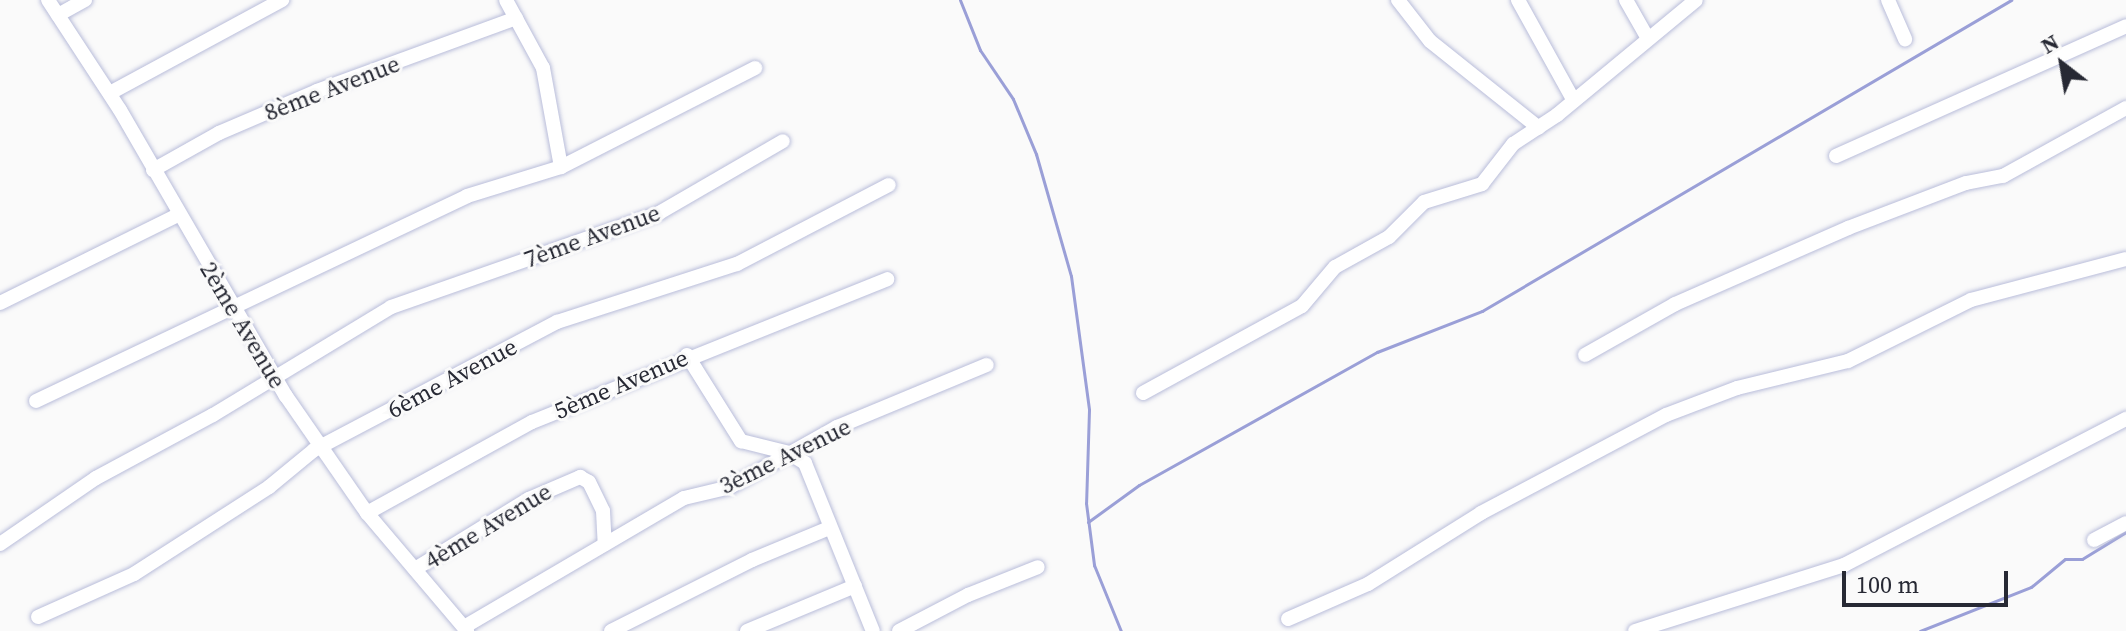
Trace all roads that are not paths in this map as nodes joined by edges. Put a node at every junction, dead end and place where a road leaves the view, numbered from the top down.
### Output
1 (48, 0) edge
2 (85, 0) edge
3 (282, 0) edge
4 (506, 0) edge
5 (1398, 0) edge
6 (1518, 0) edge
7 (1626, 0) edge
8 (1696, 0) edge
9 (1888, 0) edge
10 (58, 15) junction
11 (516, 18) junction
12 (2126, 26) edge
13 (1647, 37) junction
14 (1905, 39) dead end
15 (755, 68) dead end
16 (110, 93) junction
17 (1574, 101) junction
18 (2126, 108) edge
19 (1539, 128) junction
20 (783, 141) dead end
21 (1836, 156) dead end
22 (561, 167) junction
23 (153, 170) junction
24 (889, 185) dead end
25 (178, 215) junction
26 (2126, 259) edge
27 (887, 279) dead end
28 (0, 303) edge
29 (230, 306) junction
30 (687, 355) junction
31 (1585, 355) dead end
32 (987, 365) dead end
33 (274, 377) junction
34 (1143, 393) dead end
35 (36, 401) dead end
36 (2126, 419) edge
37 (320, 447) junction
38 (789, 453) junction
39 (367, 513) junction
40 (2126, 523) edge
41 (827, 529) junction
42 (2094, 540) dead end
43 (0, 544) edge
44 (605, 544) junction
45 (1038, 567) dead end
46 (415, 569) junction
47 (855, 586) junction
48 (38, 617) dead end
49 (1288, 619) dead end
50 (465, 629) edge
51 (611, 631) edge
52 (747, 631) edge
53 (873, 631) edge
54 (899, 631) edge
55 (1635, 631) edge

1 - 10 street, 2ème Avenue
2 - 10 street
3 - 16 street
4 - 11 street
5 - 19 street
6 - 17 street
7 - 13 street
8 - 13 street
9 - 14 street
10 - 16 street, 2ème Avenue
11 - 22 street
11 - 23 street, 8ème Avenue
12 - 21 street
13 - 17 street
15 - 22 street
16 - 23 street, 2ème Avenue
17 - 19 street
18 - 31 street
19 - 34 street
20 - 33 street, 7ème Avenue
22 - 29 street
23 - 25 street, 2ème Avenue
24 - 37 street, 6ème Avenue
25 - 28 street
25 - 29 street, 2ème Avenue
26 - 49 street
27 - 30 street, 5ème Avenue
29 - 33 street, 2ème Avenue
29 - 35 street
30 - 38 street
30 - 39 street, 5ème Avenue
32 - 38 street, 3ème Avenue
33 - 37 street, 2ème Avenue
33 - 43 street
36 - 55 street
37 - 39 street, 2ème Avenue
37 - 48 street, 6ème Avenue
38 - 41 street
38 - 44 street, 3ème Avenue
39 - 46 street, 2ème Avenue
40 - 42 street
41 - 47 street
41 - 51 street
44 - 46 street, 4ème Avenue
44 - 50 street, 3ème Avenue
45 - 54 street
46 - 50 street, 2ème Avenue
47 - 52 street
47 - 53 street

